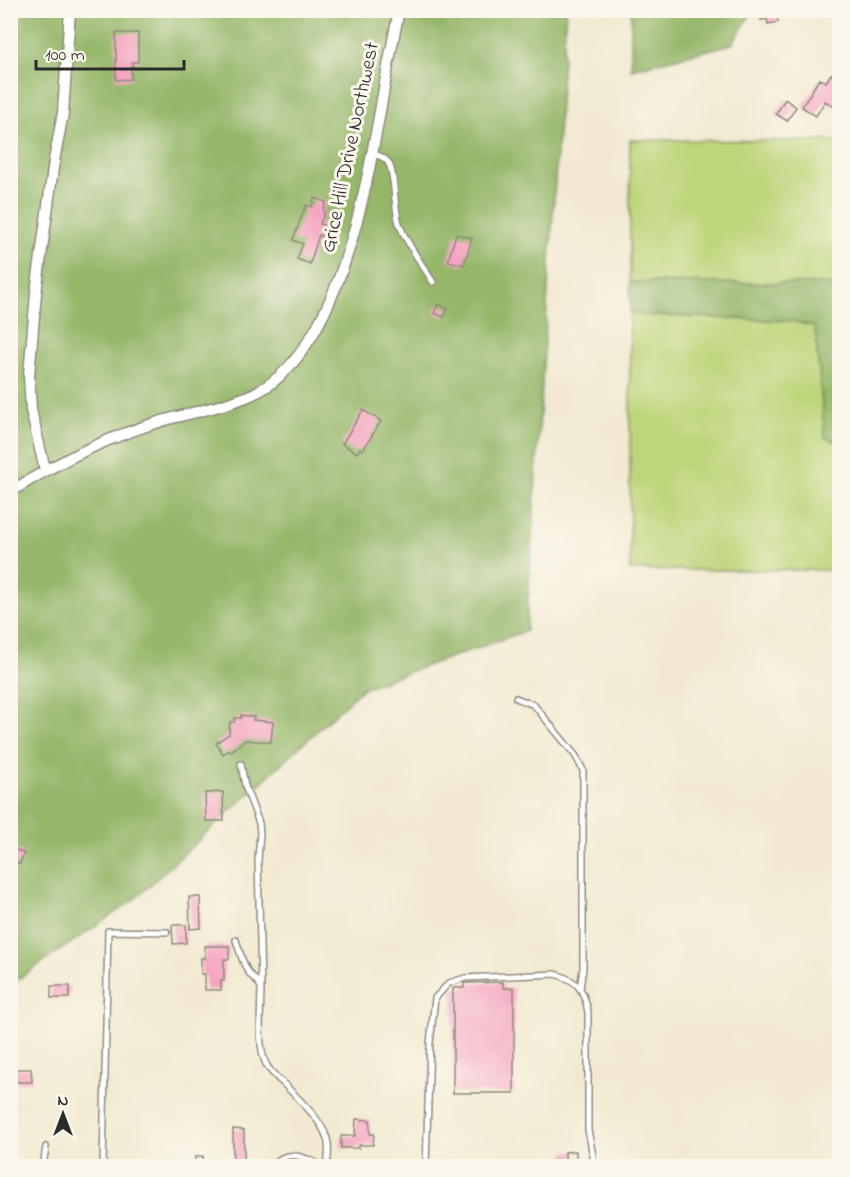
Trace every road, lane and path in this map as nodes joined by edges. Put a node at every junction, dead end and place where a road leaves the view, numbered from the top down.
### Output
1 (70, 10) edge
2 (399, 10) edge
3 (372, 154) junction
4 (433, 282) dead end
5 (45, 470) junction
6 (10, 492) edge
7 (516, 698) dead end
8 (241, 764) dead end
9 (167, 932) dead end
10 (236, 940) dead end
11 (261, 987) junction
12 (580, 989) junction
13 (46, 1147) dead end
14 (43, 1167) edge
15 (103, 1167) edge
16 (273, 1167) edge
17 (322, 1167) edge
18 (327, 1167) edge
19 (426, 1167) edge
20 (595, 1167) edge

1 - 5 street
2 - 3 street, Grice Hill Drive Northwest
3 - 4 lane
3 - 5 street, Grice Hill Drive Northwest
5 - 6 street, Grice Hill Drive Northwest
7 - 12 lane
8 - 11 lane
9 - 15 lane
10 - 11 lane
11 - 18 lane
12 - 19 lane
12 - 20 lane
13 - 14 lane
16 - 17 lane

